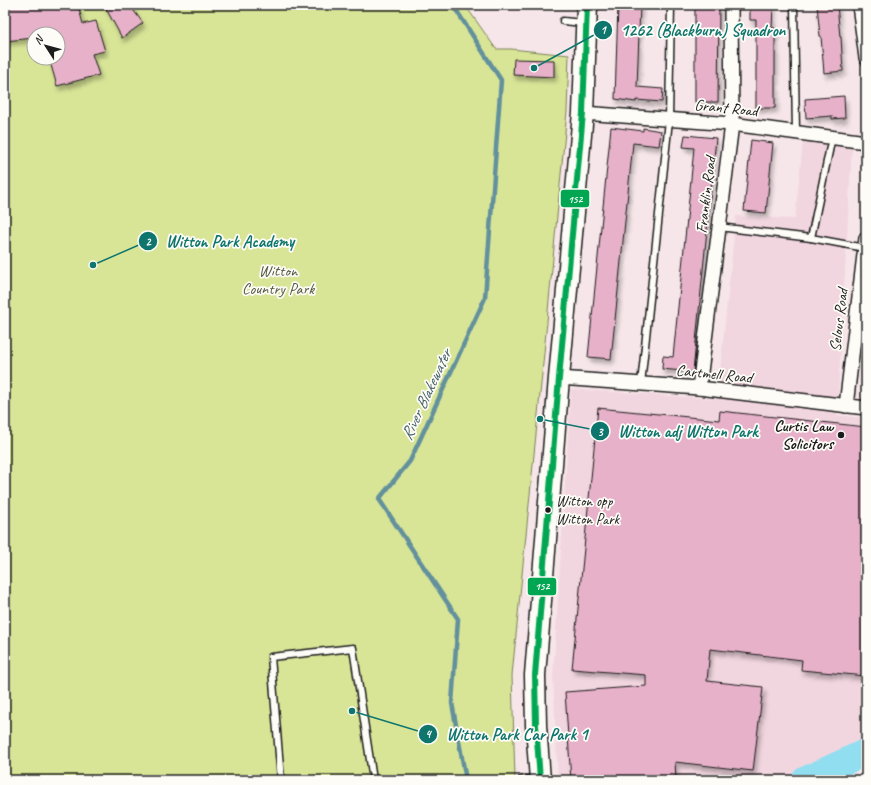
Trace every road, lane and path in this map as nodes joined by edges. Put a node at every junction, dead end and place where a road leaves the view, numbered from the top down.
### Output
1 (671, 5) edge
2 (731, 5) edge
3 (794, 5) edge
4 (859, 5) edge
5 (587, 14) edge
6 (563, 21) dead end
7 (866, 58) edge
8 (583, 113) junction
9 (669, 120) junction
10 (732, 124) junction
11 (796, 133) junction
12 (832, 137) junction
13 (866, 142) edge
14 (719, 226) junction
15 (812, 238) junction
16 (865, 243) edge
17 (558, 378) junction
18 (642, 384) junction
19 (699, 388) junction
20 (846, 406) junction
21 (866, 408) edge
22 (533, 779) edge
23 (281, 780) edge
24 (373, 780) edge

1 - 9 lane
2 - 10 street, Franklin Road
3 - 11 lane
4 - 7 street
5 - 6 lane
5 - 8 main road
8 - 9 street, Grant Road
8 - 17 main road
9 - 10 street, Grant Road
9 - 18 lane
10 - 11 street, Grant Road
10 - 14 street, Franklin Road
11 - 12 street, Grant Road
12 - 13 street, Grant Road
12 - 15 lane
14 - 15 lane
14 - 19 street, Franklin Road
15 - 16 lane
16 - 20 street, Selous Road
17 - 18 street, Cartmell Road
17 - 22 main road
18 - 19 street, Cartmell Road
19 - 20 street, Cartmell Road
20 - 21 street, Cartmell Road
23 - 24 lane

